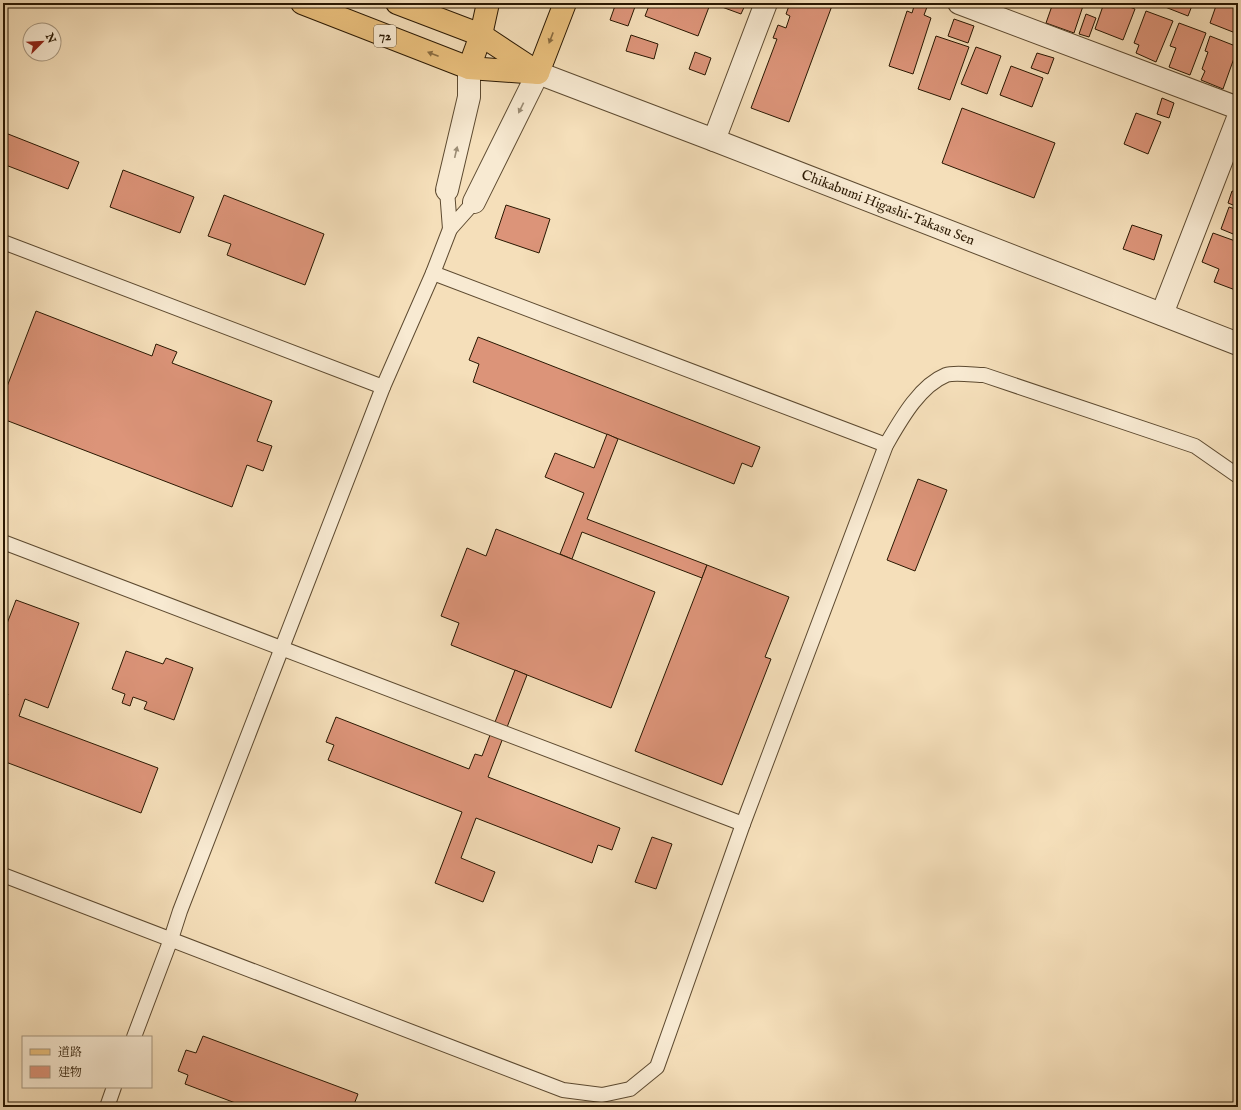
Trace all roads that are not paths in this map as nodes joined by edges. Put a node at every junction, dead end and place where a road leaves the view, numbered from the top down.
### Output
1 (302, 3) edge
2 (398, 3) edge
3 (488, 3) edge
4 (565, 3) edge
5 (766, 3) edge
6 (959, 3) edge
7 (481, 35) junction
8 (469, 68) junction
9 (538, 73) junction
10 (1238, 108) edge
11 (1238, 118) edge
12 (714, 140) junction
13 (447, 190) joint
14 (474, 202) joint
15 (450, 230) junction
16 (3, 242) edge
17 (434, 273) junction
18 (1162, 314) junction
19 (1238, 344) edge
20 (383, 387) junction
21 (886, 446) junction
22 (1238, 476) edge
23 (3, 542) edge
24 (282, 648) junction
25 (743, 824) junction
26 (3, 875) edge
27 (171, 939) junction
28 (134, 1036) edge
29 (114, 1088) edge
30 (107, 1107) edge

8 -> 1 main road, Chikabumi Higashi-Takasu Sen / 72
2 - 7 main road, Chikabumi Higashi-Takasu Sen
3 - 7 main road
4 -> 9 main road
5 - 12 street
6 - 10 street
7 - 8 main road
7 - 9 main road, Chikabumi Higashi-Takasu Sen
8 - 9 main road, Chikabumi Higashi-Takasu Sen / 72
13 -> 8 street
9 - 12 street, Chikabumi Higashi-Takasu Sen
9 -> 14 street
11 - 18 street
12 - 18 street, Chikabumi Higashi-Takasu Sen
13 - 15 lane
14 - 15 lane
15 - 17 lane
16 - 20 lane
17 - 20 lane
17 - 21 lane
18 - 19 street, Chikabumi Higashi-Takasu Sen
20 - 24 lane
21 - 22 lane
21 - 25 lane
23 - 24 lane
24 - 25 lane
24 - 27 lane
25 - 27 lane
26 - 27 lane
27 - 28 lane
29 - 30 lane

